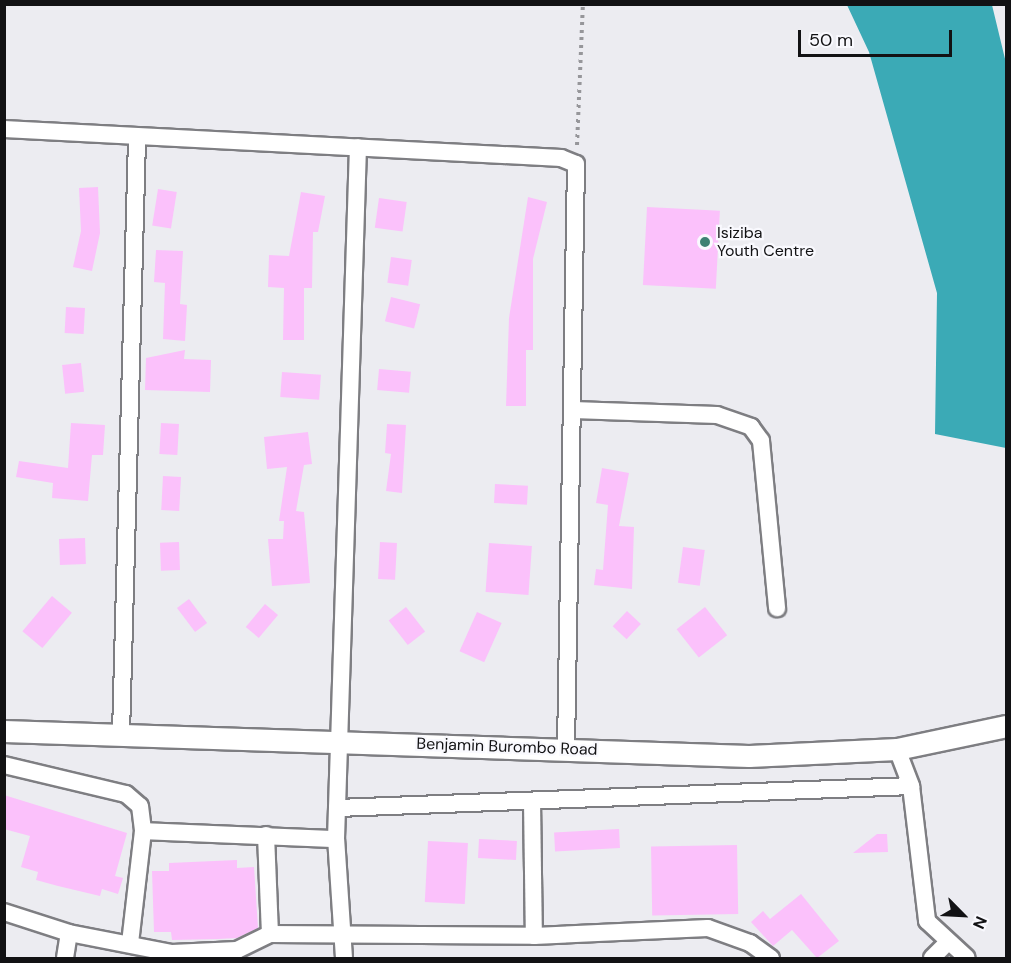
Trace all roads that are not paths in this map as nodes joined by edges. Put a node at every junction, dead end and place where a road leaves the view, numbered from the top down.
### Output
1 (4, 129) edge
2 (137, 138) junction
3 (358, 147) junction
4 (573, 410) junction
5 (777, 608) dead end
6 (1006, 726) edge
7 (4, 731) edge
8 (121, 734) junction
9 (341, 741) junction
10 (897, 749) junction
11 (566, 750) junction
12 (4, 765) edge
13 (911, 786) junction
14 (532, 801) junction
15 (337, 808) junction
16 (143, 831) junction
17 (266, 834) junction
18 (336, 839) junction
19 (4, 912) edge
20 (69, 933) junction
21 (342, 933) junction
22 (270, 934) junction
23 (534, 936) junction
24 (947, 943) junction
25 (130, 944) junction
26 (747, 951) edge
27 (237, 954) edge
28 (172, 956) edge
29 (65, 958) edge
30 (344, 958) edge
31 (771, 958) edge
32 (932, 958) edge
33 (967, 958) edge

1 - 2 street
2 - 3 street
2 - 8 street
3 - 4 street
3 - 9 street
4 - 5 street
4 - 11 street
6 - 10 street, Benjamin Burombo Road
7 - 8 street, Benjamin Burombo Road
8 - 9 street, Benjamin Burombo Road
9 - 11 street, Benjamin Burombo Road
9 - 15 street
10 - 11 street, Benjamin Burombo Road
10 - 13 street
12 - 16 street
13 - 14 street
13 - 24 street
14 - 15 street
14 - 23 street
15 - 18 street
16 - 17 street
16 - 25 street
17 - 18 street
17 - 22 street
18 - 21 street
19 - 20 street
20 - 25 street
20 - 29 street
21 - 22 street
21 - 23 street
21 - 30 street
22 - 27 street
23 - 26 street
24 - 32 street
24 - 33 street
25 - 28 street
26 - 31 street
27 - 28 street

